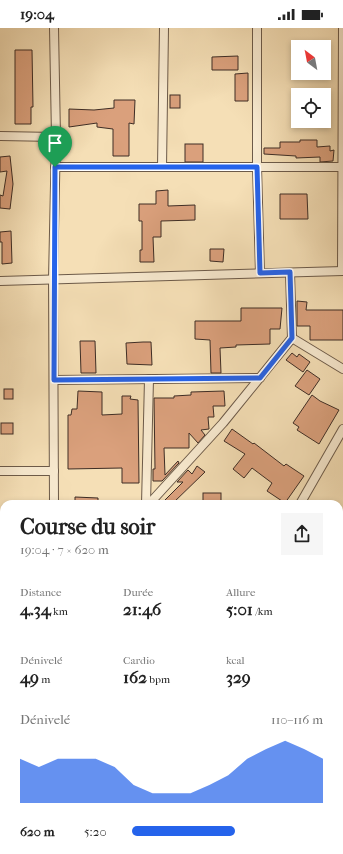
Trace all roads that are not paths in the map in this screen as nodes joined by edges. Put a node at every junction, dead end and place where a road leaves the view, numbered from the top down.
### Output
1 (54, 28) edge
2 (164, 28) edge
3 (257, 28) edge
4 (343, 28) edge
5 (0, 136) edge
6 (56, 137) junction
7 (55, 167) junction
8 (162, 167) junction
9 (257, 167) junction
10 (342, 167) edge
11 (342, 271) edge
12 (290, 272) junction
13 (260, 273) junction
14 (53, 279) junction
15 (0, 281) edge
16 (292, 338) junction
17 (343, 369) edge
18 (260, 378) junction
19 (148, 379) junction
20 (54, 380) junction
21 (343, 429) edge
22 (54, 470) junction
23 (0, 471) edge
24 (54, 500) edge
25 (146, 500) edge
26 (153, 500) edge
27 (302, 500) edge

1 - 6 street
2 - 8 street
3 - 9 street
4 - 10 street
5 - 6 street
6 - 7 street
7 - 8 street
7 - 14 street
8 - 9 street
9 - 10 street
9 - 13 street
10 - 11 street
11 - 12 street
12 - 13 street
12 - 16 street
13 - 14 street
14 - 15 street
14 - 20 street
16 - 17 street
16 - 18 street
18 - 19 street
18 - 26 street
19 - 20 street
19 - 25 street
20 - 22 street
21 - 27 street
22 - 23 street
22 - 24 street

